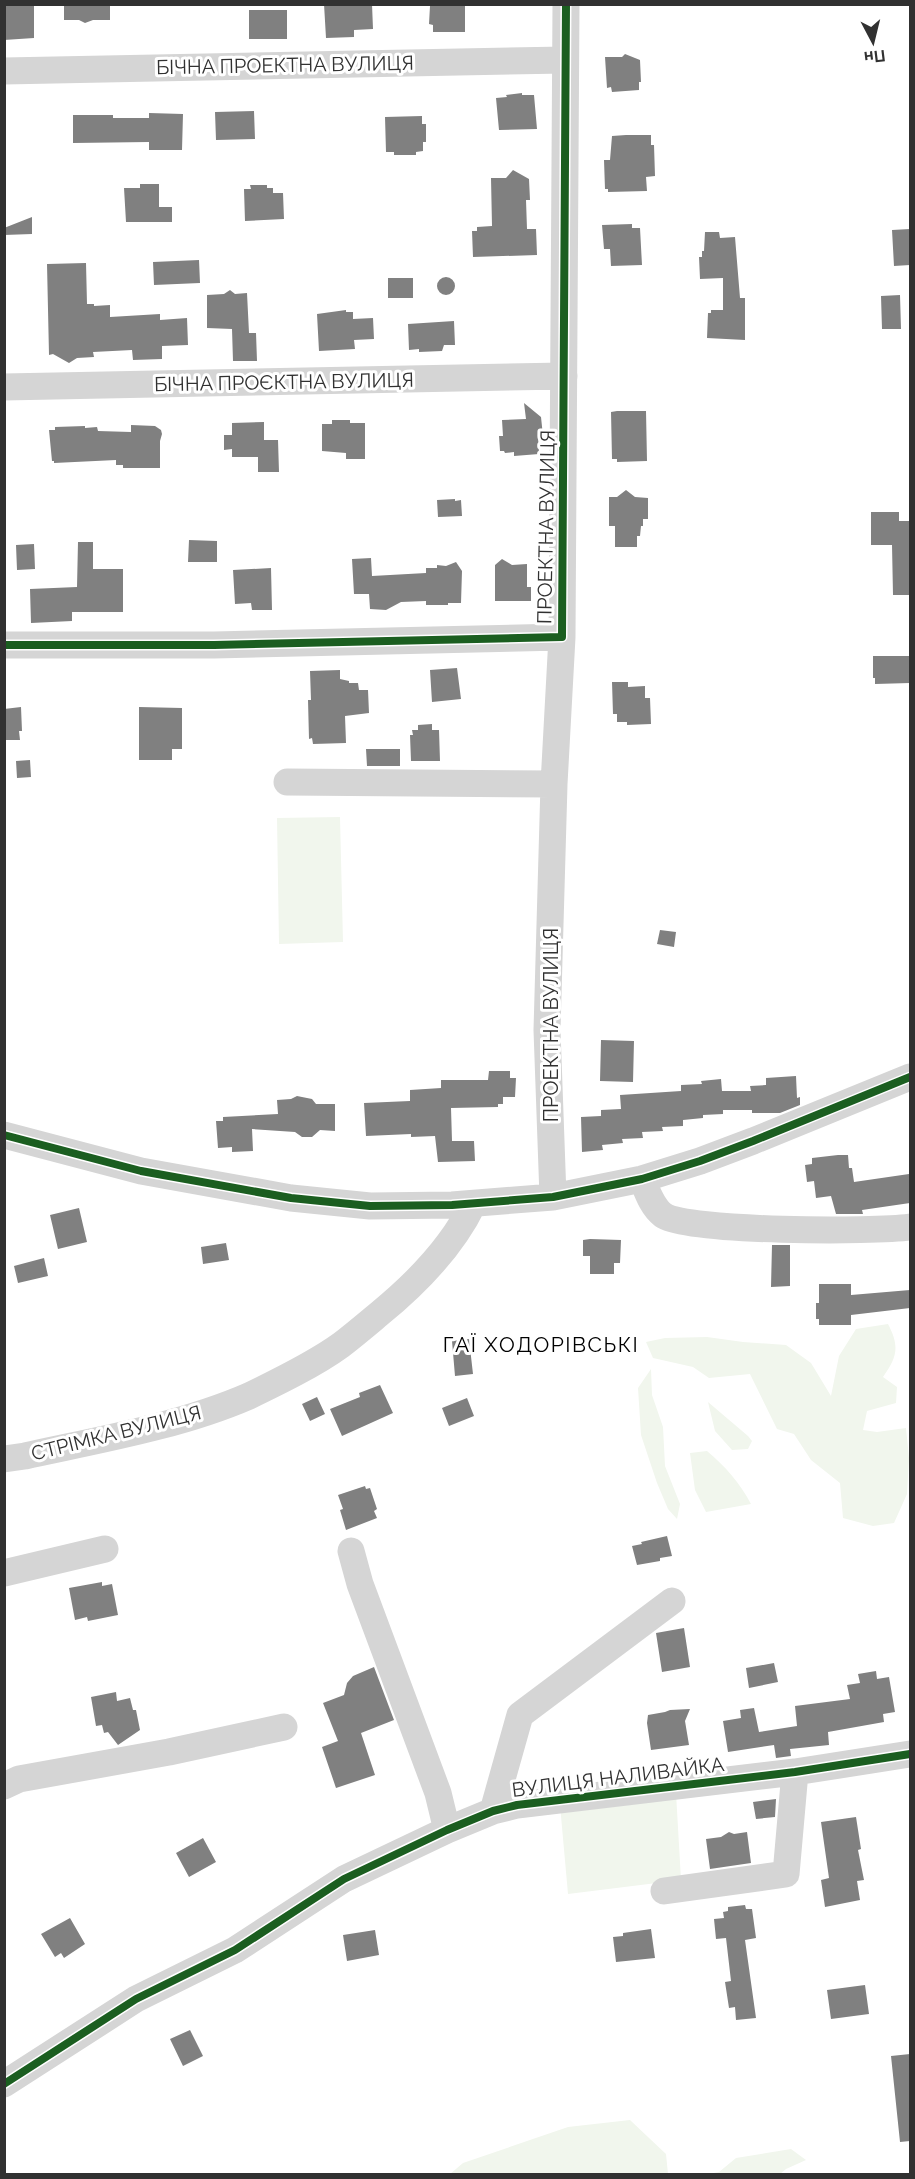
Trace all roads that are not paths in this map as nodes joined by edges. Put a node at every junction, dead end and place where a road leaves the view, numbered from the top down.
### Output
1 (566, 4) edge
2 (565, 60) junction
3 (4, 70) edge
4 (564, 376) junction
5 (4, 387) edge
6 (562, 637) junction
7 (4, 645) edge
8 (287, 782) dead end
9 (554, 784) junction
10 (910, 1077) edge
11 (4, 1135) edge
12 (642, 1179) junction
13 (553, 1197) junction
14 (473, 1204) junction
15 (910, 1227) edge
16 (4, 1459) edge
17 (105, 1549) dead end
18 (351, 1551) dead end
19 (4, 1573) edge
20 (672, 1601) dead end
21 (284, 1727) dead end
22 (910, 1754) edge
23 (795, 1772) junction
24 (4, 1786) edge
25 (493, 1811) junction
26 (447, 1830) junction
27 (664, 1891) dead end
28 (4, 2084) edge

1 - 2 street, ПРОЕКТНА ВУЛИЦЯ
2 - 3 street, БІЧНА ПРОЕКТНА ВУЛИЦЯ
2 - 4 street, ПРОЕКТНА ВУЛИЦЯ
4 - 5 street, БІЧНА ПРОЄКТНА ВУЛИЦЯ
4 - 6 street, ПРОЕКТНА ВУЛИЦЯ
6 - 7 street, ПРОЕКТНА ВУЛИЦЯ
6 - 9 street, ПРОЕКТНА ВУЛИЦЯ
8 - 9 street
9 - 13 street, ПРОЕКТНА ВУЛИЦЯ
10 - 12 street
11 - 14 street
12 - 13 street
12 - 15 street
13 - 14 street
14 - 16 street, СТРІМКА ВУЛИЦЯ
17 - 19 street
18 - 26 street
20 - 25 street
21 - 24 street
22 - 23 street, ВУЛИЦЯ НАЛИВАЙКА
23 - 25 street, ВУЛИЦЯ НАЛИВАЙКА
23 - 27 street
25 - 26 street, ВУЛИЦЯ НАЛИВАЙКА
26 - 28 street, ВУЛИЦЯ НАЛИВАЙКА

